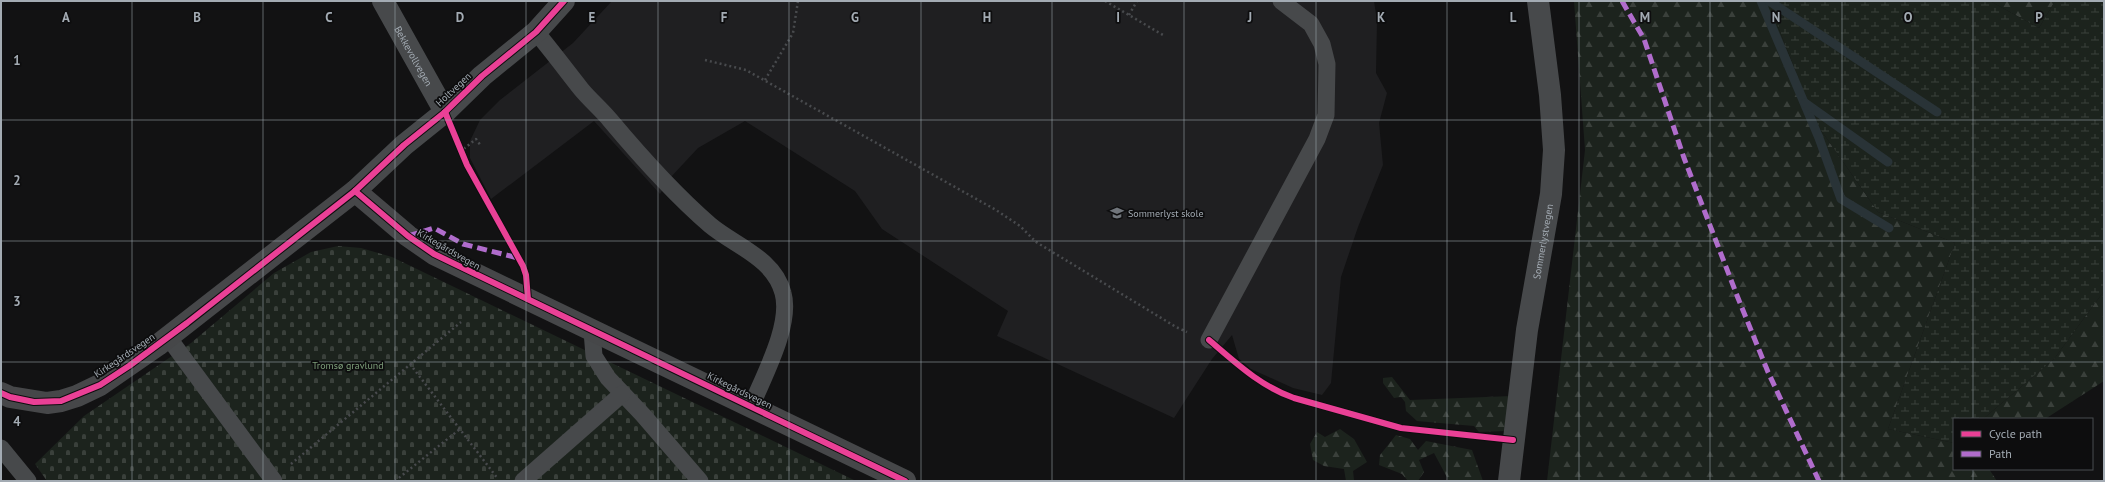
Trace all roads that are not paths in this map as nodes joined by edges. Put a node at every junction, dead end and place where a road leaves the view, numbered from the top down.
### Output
1 (383, 1) edge
2 (564, 1) edge
3 (1281, 1) edge
4 (1538, 1) edge
5 (536, 32) junction
6 (445, 112) junction
7 (355, 191) junction
8 (592, 331) junction
9 (168, 337) junction
10 (1209, 340) road end
11 (1, 393) edge
12 (622, 394) junction
13 (751, 407) junction
14 (1, 448) edge
15 (273, 480) edge
16 (28, 481) edge
17 (523, 481) edge
18 (700, 481) edge
19 (905, 481) edge
20 (1509, 481) edge

1 - 6 street, Bekkevollvegen
2 - 5 street, Holtvegen
3 - 10 lane
4 - 20 street, Sommerlystvegen
5 - 6 street, Holtvegen
5 - 13 lane
6 - 7 street, Holtvegen
7 - 8 street, Kirkegårdsvegen
7 - 9 street, Kirkegårdsvegen
8 - 12 lane
8 - 13 street, Kirkegårdsvegen
9 - 11 street, Kirkegårdsvegen
9 - 15 lane
12 - 17 lane
12 - 18 lane
13 - 19 street, Kirkegårdsvegen
14 - 16 lane

